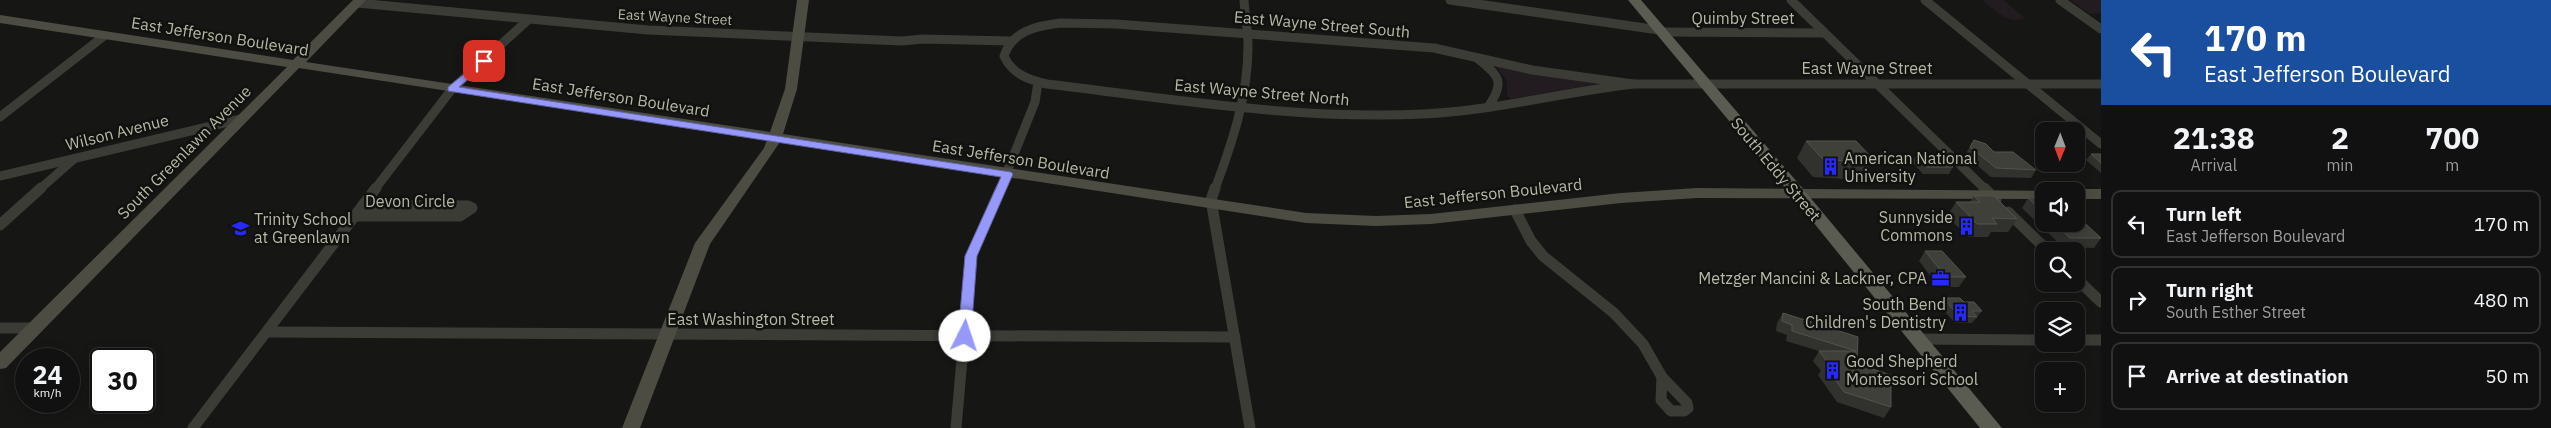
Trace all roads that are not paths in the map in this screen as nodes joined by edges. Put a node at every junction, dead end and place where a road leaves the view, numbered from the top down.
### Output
1 (803, 0) edge
2 (1244, 0) edge
3 (1450, 0) edge
4 (1634, 0) edge
5 (1791, 0) edge
6 (1925, 0) edge
7 (2060, 0) edge
8 (358, 2) edge
9 (528, 20) junction
10 (3, 22) edge
11 (2101, 29) edge
12 (1660, 31) junction
13 (1247, 33) junction
14 (1824, 33) junction
15 (104, 36) junction
16 (798, 38) junction
17 (1008, 44) junction
18 (1472, 55) junction
19 (295, 65) junction
20 (1038, 82) junction
21 (1703, 83) junction
22 (1876, 83) junction
23 (2026, 83) junction
24 (1633, 84) junction
25 (2101, 84) edge
26 (452, 89) junction
27 (1242, 106) junction
28 (1488, 107) junction
29 (0, 117) edge
30 (241, 120) junction
31 (775, 138) junction
32 (2101, 144) edge
33 (76, 158) junction
34 (1008, 174) junction
35 (0, 176) edge
36 (1798, 193) junction
37 (1990, 194) junction
38 (2035, 194) edge
39 (2085, 194) edge
40 (2101, 194) edge
41 (363, 205) junction
42 (1212, 205) junction
43 (1515, 210) junction
44 (355, 216) junction
45 (0, 225) edge
46 (2039, 242) edge
47 (2085, 287) edge
48 (2101, 302) edge
49 (0, 328) edge
50 (35, 328) junction
51 (267, 332) junction
52 (667, 334) junction
53 (965, 336) junction
54 (1235, 337) junction
55 (1918, 339) junction
56 (2035, 340) edge
57 (2085, 340) edge
58 (2101, 340) edge
59 (0, 363) edge
60 (1662, 377) dead end
61 (193, 428) edge
62 (631, 428) edge
63 (956, 428) edge
64 (1250, 428) edge
65 (1992, 428) edge

1 - 16 street
2 - 13 street
3 - 12 street, Quimby Street
4 - 12 main road, South Eddy Street
5 - 14 street
6 - 23 street
7 - 11 street
8 - 9 street, East Wayne Street
8 - 19 street, South Greenlawn Avenue
9 - 16 street, East Wayne Street
9 - 26 street
10 - 15 street, East Jefferson Boulevard
12 - 14 street, Quimby Street
12 - 21 main road, South Eddy Street
13 - 17 street, East Wayne Street South
13 - 18 street, East Wayne Street South
13 - 27 street
14 - 22 street
15 - 19 street, East Jefferson Boulevard
15 - 29 street
16 - 17 street, East Wayne Street
16 - 31 street
17 - 20 street, East Wayne Street North
18 - 24 street, East Wayne Street South
18 - 28 street
19 - 26 street, East Jefferson Boulevard
19 - 30 street, South Greenlawn Avenue
20 - 27 street, East Wayne Street North
20 - 34 street
21 - 22 street, East Wayne Street
21 - 24 street, East Wayne Street
21 - 36 main road, South Eddy Street
22 - 23 street, East Wayne Street
22 - 37 street
23 - 25 street, East Wayne Street
23 - 32 street
24 - 28 street, East Wayne Street North
26 - 31 street, East Jefferson Boulevard
26 - 41 street
27 - 28 street, East Wayne Street North
27 - 42 street
30 - 33 street, Wilson Avenue
30 - 50 street, South Greenlawn Avenue
31 - 34 street, East Jefferson Boulevard
31 - 52 street
33 - 35 street, Wilson Avenue
33 - 45 street
34 - 42 street, East Jefferson Boulevard
34 - 53 street
36 - 37 street, East Jefferson Boulevard
36 - 43 street, East Jefferson Boulevard
36 - 55 main road, South Eddy Street
37 - 38 street, East Jefferson Boulevard
37 - 46 street
39 - 40 street
41 - 44 street
41 - 44 street, Devon Circle
42 - 43 street, East Jefferson Boulevard
42 - 54 street
43 - 60 street
44 - 51 street
47 - 48 street
49 - 50 street
50 - 59 street, South Greenlawn Avenue
51 - 52 street, East Washington Street
51 - 61 street
52 - 53 street, East Washington Street
52 - 62 street
53 - 54 street, East Washington Street
53 - 63 street
54 - 64 street
55 - 56 street
55 - 65 main road, South Eddy Street
57 - 58 street

